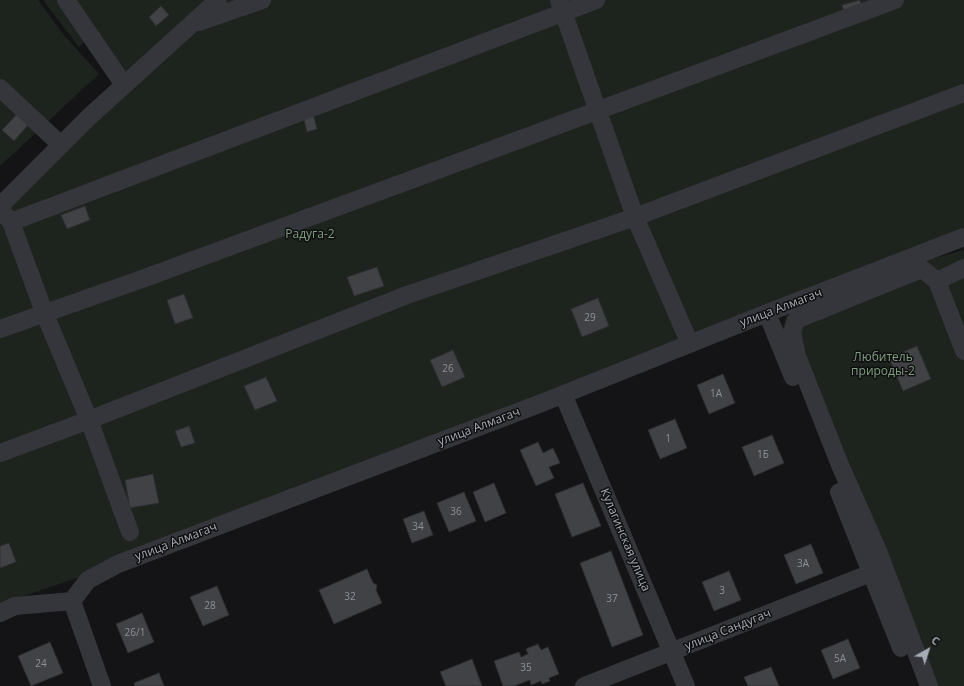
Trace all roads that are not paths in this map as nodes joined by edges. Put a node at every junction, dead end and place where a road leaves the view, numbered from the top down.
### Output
1 (66, 0) edge
2 (218, 0) edge
3 (262, 0) edge
4 (596, 0) edge
5 (894, 0) edge
6 (561, 6) edge
7 (192, 24) junction
8 (124, 85) junction
9 (0, 88) edge
10 (964, 93) edge
11 (598, 110) junction
12 (61, 145) junction
13 (0, 206) edge
14 (5, 215) edge
15 (635, 217) junction
16 (957, 240) edge
17 (961, 269) edge
18 (937, 281) junction
19 (44, 312) junction
20 (767, 313) junction
21 (0, 329) edge
22 (690, 344) junction
23 (964, 351) edge
24 (563, 394) junction
25 (89, 420) junction
26 (0, 453) edge
27 (130, 532) dead end
28 (871, 573) junction
29 (72, 601) junction
30 (0, 613) edge
31 (672, 652) junction
32 (102, 686) edge
33 (584, 686) edge
34 (686, 686) edge
35 (916, 686) edge
36 (929, 686) edge

1 - 8 street
2 - 7 street
3 - 7 street
4 - 6 street
5 - 11 street
6 - 11 street
6 - 14 street
7 - 8 street
8 - 12 street
9 - 12 street
10 - 15 street
11 - 15 street
11 - 19 street
12 - 13 street
14 - 19 street
15 - 22 street
15 - 25 street
16 - 17 street
16 - 20 street, улица Алмагач
17 - 18 street
18 - 23 street
18 - 36 street
19 - 21 street
19 - 25 street
20 - 22 street, улица Алмагач
20 - 28 street
22 - 24 street, улица Алмагач
24 - 29 street, улица Алмагач
24 - 31 street, Кулагинская улица
25 - 26 street
25 - 27 street
28 - 31 street, улица Сандугач
28 - 35 street
29 - 30 street
29 - 32 street
31 - 33 street, улица Сандугач
31 - 34 street, Кулагинская улица

